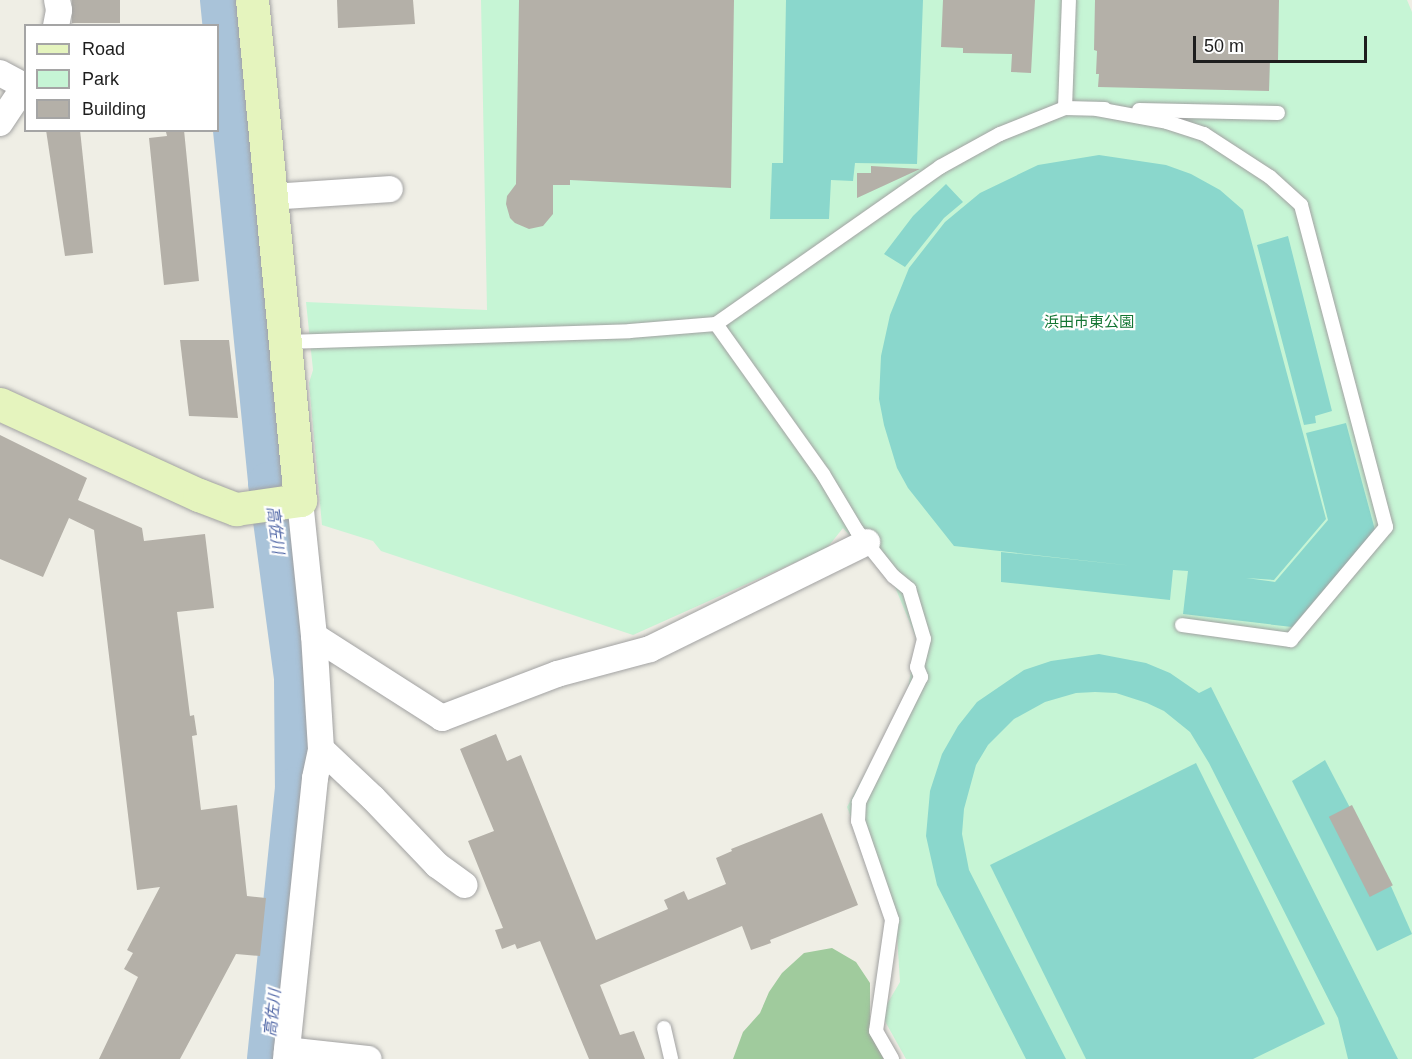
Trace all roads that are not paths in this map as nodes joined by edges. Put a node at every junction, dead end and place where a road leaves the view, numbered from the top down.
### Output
1 (57, 0) edge
2 (252, 0) edge
3 (1069, 0) edge
4 (56, 24) edge
5 (0, 73) edge
6 (24, 85) edge
7 (24, 87) edge
8 (1065, 108) junction
9 (1097, 109) junction
10 (1278, 113) dead end
11 (0, 123) edge
12 (390, 189) dead end
13 (270, 197) junction
14 (716, 324) junction
15 (286, 342) junction
16 (0, 404) edge
17 (293, 501) junction
18 (867, 542) junction
19 (1182, 625) dead end
20 (314, 636) junction
21 (321, 749) junction
22 (465, 885) dead end
23 (664, 1028) dead end
24 (287, 1055) edge
25 (369, 1059) edge
26 (671, 1059) edge
27 (892, 1059) edge

1 - 4 street
2 - 13 street
3 - 8 lane
5 - 6 street
7 - 11 street
8 - 9 lane
8 - 14 lane
9 - 10 lane
9 - 19 lane
12 - 13 street
13 - 15 street
14 - 15 lane
14 - 18 lane
15 - 17 street
16 - 17 street
17 - 20 street
18 - 20 street
18 - 27 lane
20 - 21 street
21 - 22 street
21 - 24 street
23 - 26 lane
24 - 25 street

